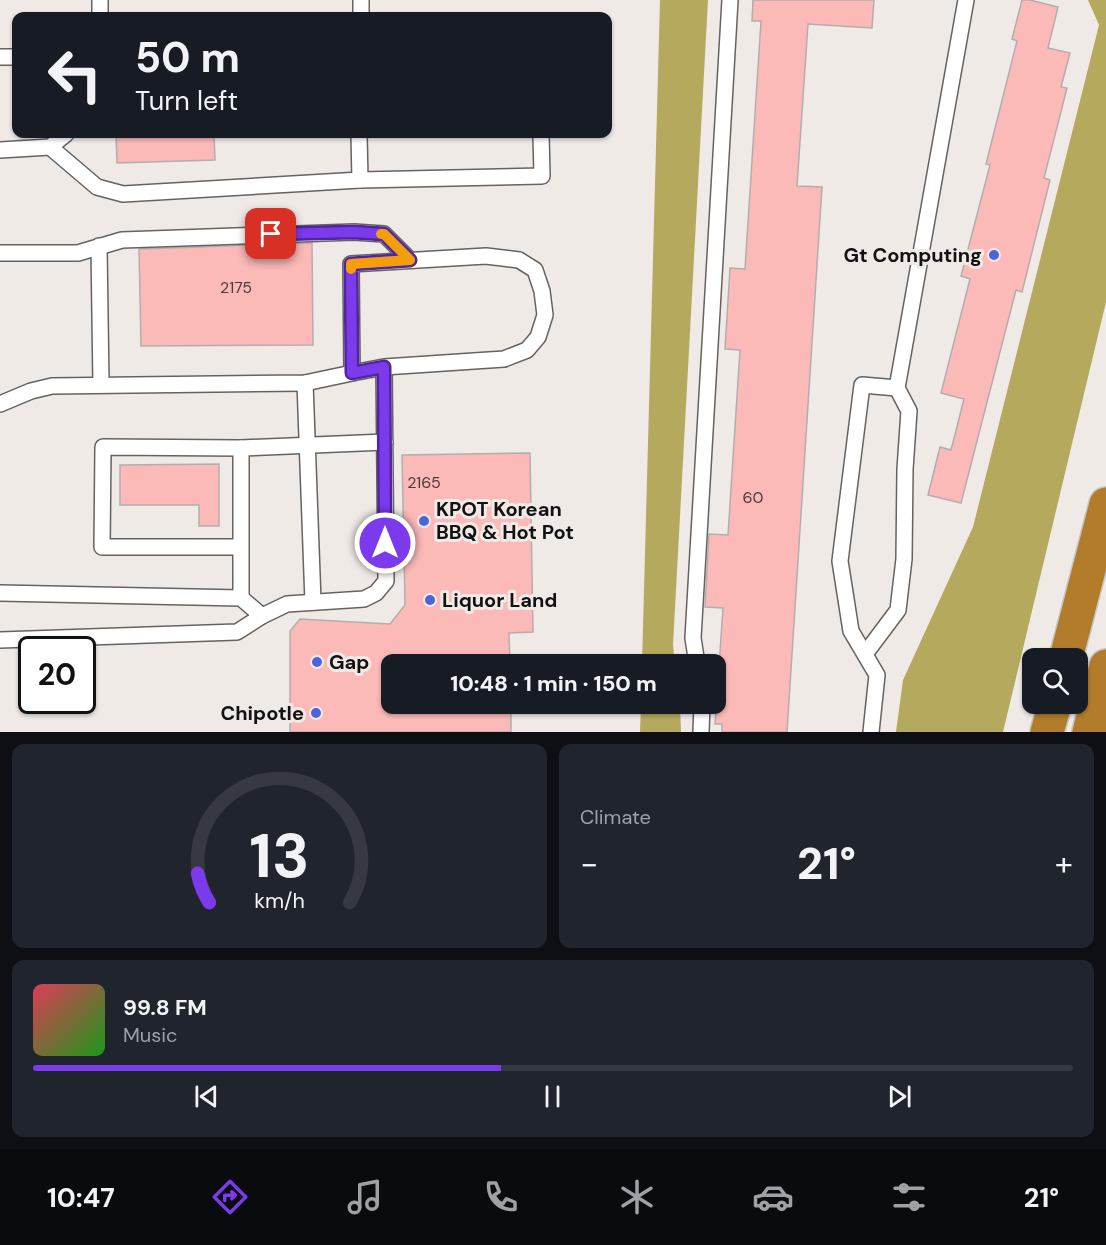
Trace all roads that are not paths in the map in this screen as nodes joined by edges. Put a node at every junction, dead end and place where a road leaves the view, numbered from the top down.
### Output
1 (730, 0) edge
2 (966, 0) edge
3 (61, 138) edge
4 (359, 138) edge
5 (541, 138) edge
6 (50, 147) junction
7 (0, 150) edge
8 (360, 180) junction
9 (99, 246) junction
10 (0, 253) edge
11 (410, 260) junction
12 (384, 367) junction
13 (352, 373) junction
14 (305, 383) junction
15 (101, 385) junction
16 (897, 388) junction
17 (0, 405) edge
18 (385, 442) junction
19 (308, 445) junction
20 (241, 448) junction
21 (1106, 504) edge
22 (241, 547) junction
23 (0, 593) edge
24 (241, 598) junction
25 (313, 602) junction
26 (262, 615) junction
27 (0, 640) edge
28 (1069, 648) edge
29 (695, 654) edge
30 (865, 654) junction
31 (1106, 666) edge
32 (702, 714) edge
33 (1052, 714) edge
34 (702, 732) edge
35 (871, 732) edge
36 (1047, 732) edge
37 (1089, 732) edge

1 - 29 lane
2 - 16 lane
3 - 6 lane
4 - 8 lane
5 - 8 lane
6 - 7 lane
6 - 8 lane
9 - 10 lane
9 - 11 lane
9 - 15 lane
11 - 12 lane
11 - 13 lane
12 - 13 lane
12 - 18 lane
13 - 14 lane
14 - 15 lane
14 - 19 lane
15 - 17 lane
16 - 30 lane
16 - 30 lane
18 - 19 lane
18 - 25 lane
19 - 20 lane
19 - 25 lane
20 - 22 lane
20 - 22 lane
21 - 28 highway
22 - 24 lane
23 - 24 lane
24 - 26 lane
25 - 26 lane
26 - 27 lane
30 - 35 lane
31 - 37 highway
32 - 34 lane
33 - 36 highway

